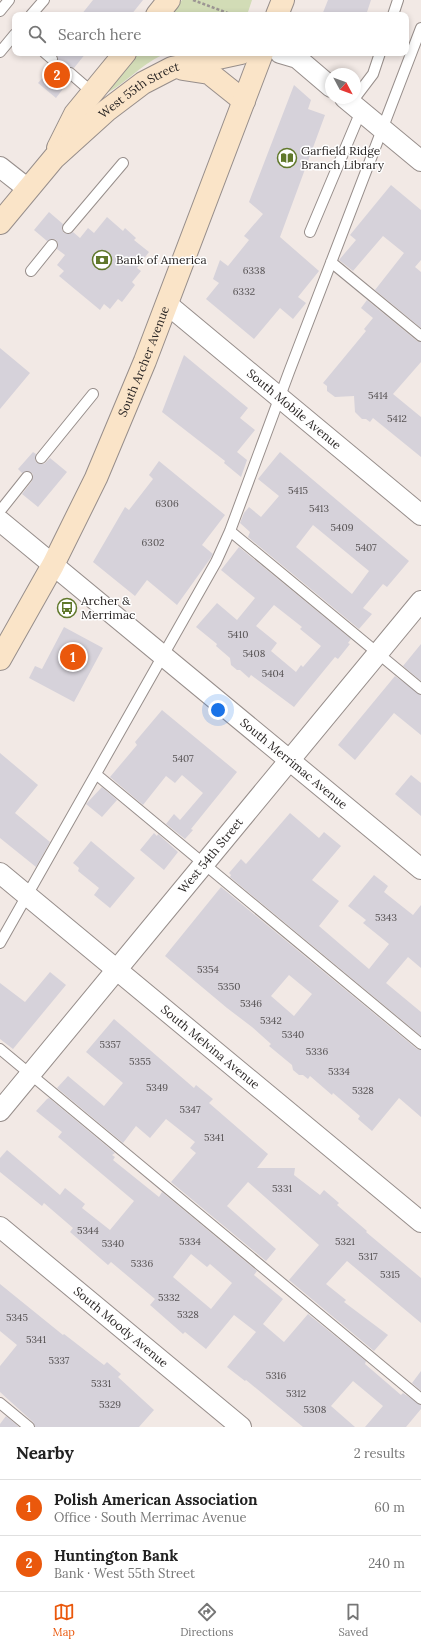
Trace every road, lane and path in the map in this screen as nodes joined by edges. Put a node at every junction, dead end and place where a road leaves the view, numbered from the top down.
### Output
1 (9, 0) edge
2 (44, 0) edge
3 (169, 0) edge
4 (193, 0) edge
5 (283, 0) edge
6 (398, 0) edge
7 (0, 11) edge
8 (34, 12) edge
9 (159, 12) edge
10 (225, 12) edge
11 (278, 12) edge
12 (394, 12) edge
13 (421, 28) edge
14 (12, 38) edge
15 (0, 52) edge
16 (123, 56) edge
17 (226, 56) edge
18 (261, 56) edge
19 (290, 56) edge
20 (379, 56) edge
21 (172, 68) junction
22 (70, 73) dead end
23 (325, 82) edge
24 (361, 91) edge
25 (93, 92) junction
26 (244, 101) junction
27 (352, 104) edge
28 (382, 129) junction
29 (54, 158) junction
30 (421, 161) edge
31 (123, 163) dead end
32 (0, 167) edge
33 (28, 189) junction
34 (0, 223) edge
35 (68, 228) dead end
36 (310, 232) dead end
37 (52, 245) dead end
38 (331, 262) junction
39 (31, 271) dead end
40 (167, 304) junction
41 (421, 336) edge
42 (93, 394) dead end
43 (279, 397) junction
44 (41, 458) dead end
45 (27, 476) dead end
46 (0, 511) edge
47 (421, 515) edge
48 (0, 521) edge
49 (230, 530) junction
50 (53, 565) junction
51 (421, 601) edge
52 (378, 653) junction
53 (163, 656) junction
54 (0, 659) edge
55 (421, 689) edge
56 (289, 760) junction
57 (97, 775) junction
58 (204, 864) junction
59 (421, 869) edge
60 (0, 873) edge
61 (28, 896) junction
62 (0, 944) edge
63 (117, 970) junction
64 (421, 1044) edge
65 (0, 1049) edge
66 (31, 1074) junction
67 (0, 1111) edge
68 (421, 1222) edge
69 (0, 1227) edge
70 (421, 1399) edge
71 (0, 1403) edge
72 (28, 1427) edge
73 (241, 1427) edge

1 - 7 lane
2 - 8 lane
3 - 9 main road
4 - 10 path
5 - 11 main road
6 - 12 lane
13 - 28 lane
14 - 15 lane
16 - 25 main road, West 55th Street
17 - 21 main road, West 55th Street
18 - 26 main road, South Archer Avenue
19 - 23 street
20 - 24 lane
21 - 26 main road
21 - 29 main road, West 55th Street
22 - 25 lane
25 - 29 main road, West 55th Street
26 - 40 main road, South Archer Avenue
27 - 28 street
27 - 36 lane
28 - 30 street
28 - 38 lane
29 - 33 main road, West 55th Street
31 - 35 lane
32 - 33 street
33 - 34 main road, West 55th Street
37 - 39 lane
38 - 41 lane
38 - 43 lane
40 - 43 street, South Mobile Avenue
40 - 50 main road, South Archer Avenue
42 - 44 lane
43 - 47 street, South Mobile Avenue
43 - 49 lane
45 - 46 lane
48 - 50 street, South Merrimac Avenue
49 - 52 lane
49 - 53 lane
50 - 53 street, South Merrimac Avenue
50 - 54 main road, South Archer Avenue
51 - 52 street, West 54th Street
52 - 55 lane
52 - 56 street, West 54th Street
53 - 56 street, South Merrimac Avenue
53 - 57 lane
56 - 58 street, West 54th Street
56 - 59 street, South Merrimac Avenue
57 - 58 lane
57 - 61 lane
58 - 63 street, West 54th Street
58 - 64 lane
60 - 61 street, South Melvina Avenue
61 - 62 lane
61 - 63 street, South Melvina Avenue
63 - 66 street, West 54th Street
63 - 68 street, South Melvina Avenue
65 - 66 lane
66 - 67 street, West 54th Street
66 - 70 lane
69 - 73 street, South Moody Avenue
71 - 72 lane

